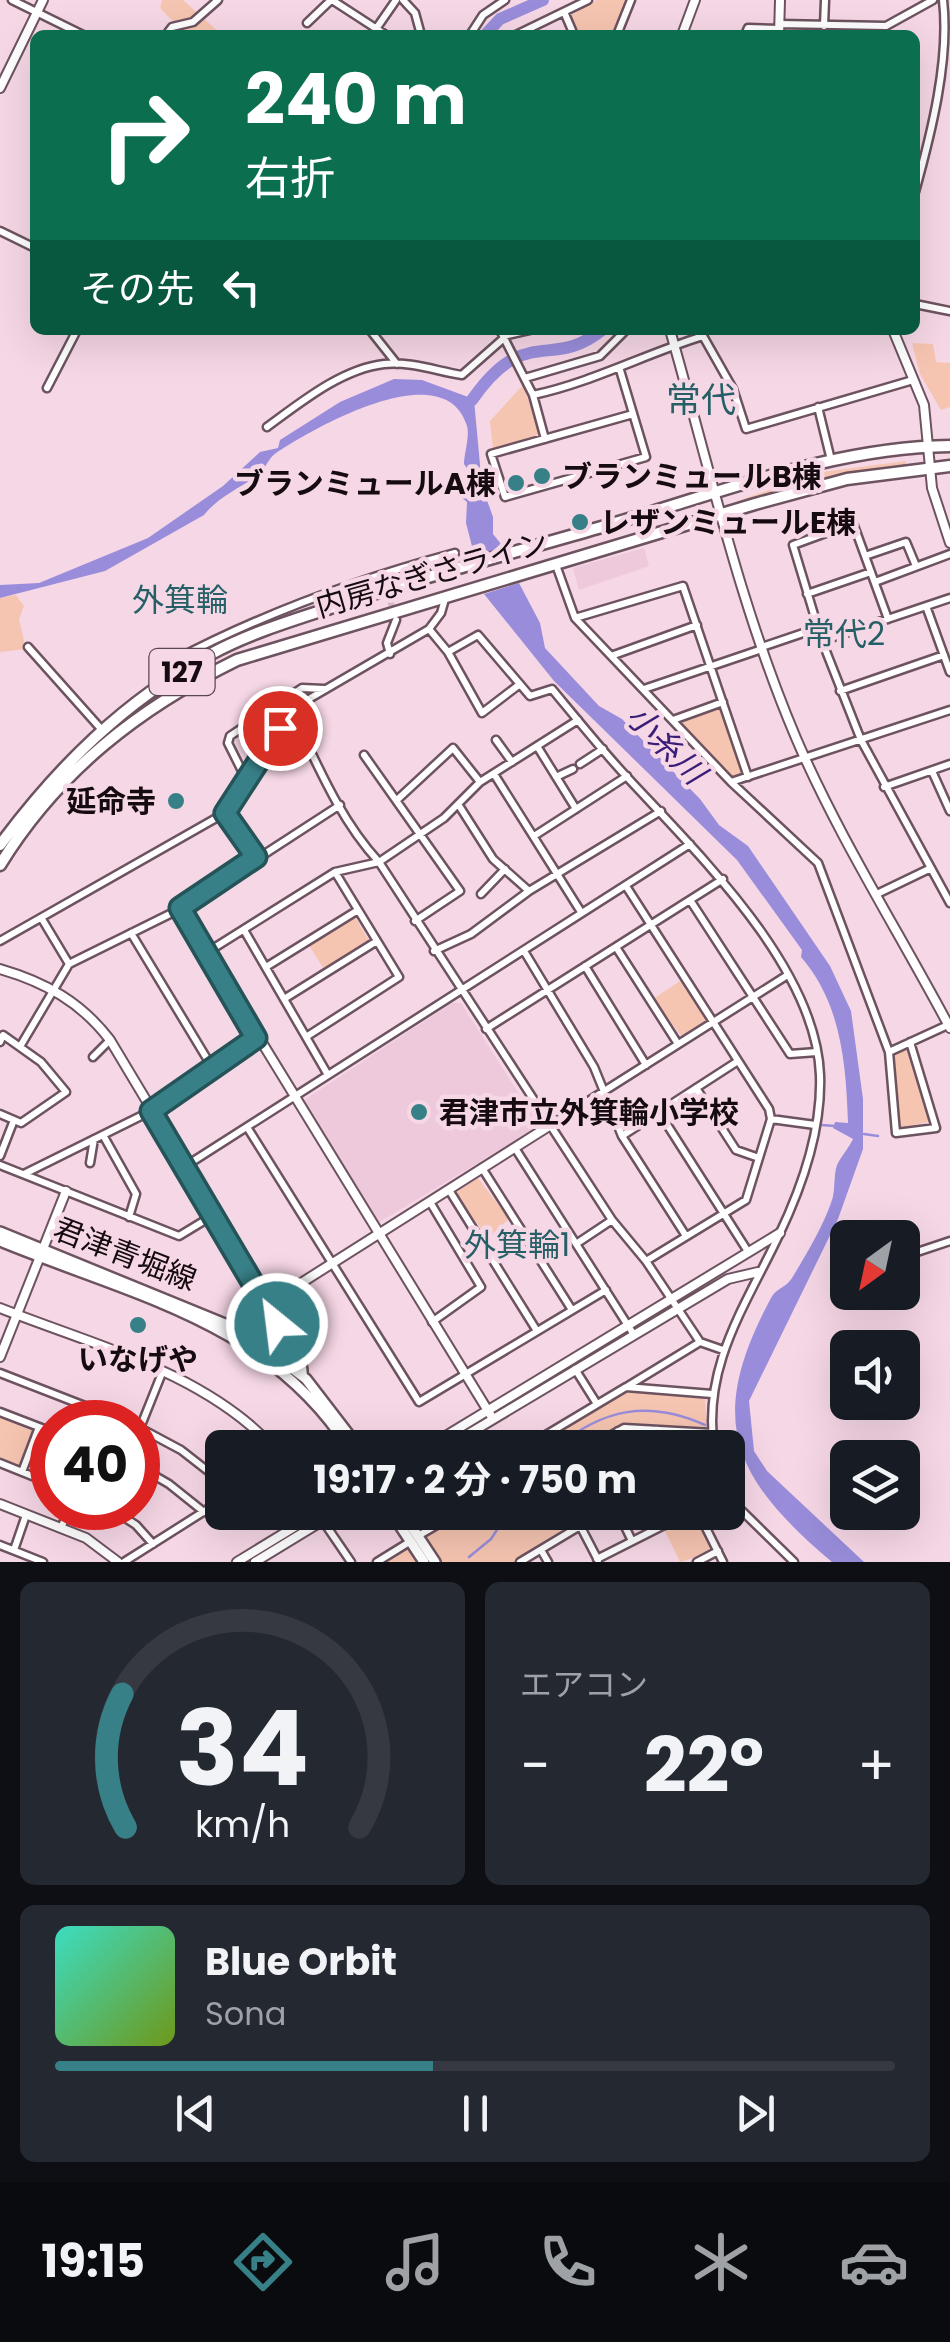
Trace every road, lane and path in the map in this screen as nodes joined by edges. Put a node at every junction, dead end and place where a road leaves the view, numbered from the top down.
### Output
1 (12, 0) edge
2 (44, 0) edge
3 (218, 0) edge
4 (332, 0) edge
5 (400, 0) edge
6 (505, 0) edge
7 (588, 0) edge
8 (630, 0) edge
9 (695, 0) edge
10 (780, 0) edge
11 (825, 0) edge
12 (933, 0) edge
13 (943, 0) edge
14 (37, 12) junction
15 (565, 14) junction
16 (307, 23) dead end
17 (378, 26) junction
18 (824, 26) junction
19 (949, 27) edge
20 (779, 29) edge
21 (73, 30) edge
22 (170, 30) edge
23 (382, 30) edge
24 (419, 30) edge
25 (473, 30) edge
26 (528, 30) edge
27 (572, 30) edge
28 (619, 30) edge
29 (684, 30) edge
30 (747, 30) edge
31 (0, 88) edge
32 (938, 107) junction
33 (950, 108) edge
34 (920, 174) edge
35 (0, 231) edge
36 (30, 246) edge
37 (920, 305) edge
38 (950, 310) edge
39 (74, 335) edge
40 (374, 335) edge
41 (621, 335) edge
42 (671, 335) edge
43 (895, 335) edge
44 (504, 337) edge
45 (674, 345) junction
46 (397, 364) junction
47 (620, 370) junction
48 (523, 376) junction
49 (913, 380) junction
50 (47, 388) dead end
51 (533, 396) junction
52 (818, 407) junction
53 (633, 414) junction
54 (266, 427) dead end
55 (545, 439) junction
56 (950, 446) edge
57 (930, 447) junction
58 (831, 462) junction
59 (929, 466) junction
60 (950, 466) edge
61 (715, 495) junction
62 (722, 516) junction
63 (948, 531) edge
64 (950, 544) edge
65 (456, 553) dead end
66 (950, 554) edge
67 (865, 556) junction
68 (556, 566) junction
69 (916, 566) junction
70 (871, 572) junction
71 (382, 574) junction
72 (384, 582) tunnel mouth
73 (875, 582) junction
74 (808, 594) junction
75 (950, 598) edge
76 (445, 599) junction
77 (321, 604) junction
78 (926, 606) junction
79 (575, 618) junction
80 (888, 619) junction
81 (396, 620) tunnel mouth
82 (697, 625) junction
83 (818, 628) junction
84 (429, 629) junction
85 (822, 642) junction
86 (28, 648) dead end
87 (762, 648) junction
88 (448, 652) junction
89 (390, 654) junction
90 (944, 655) junction
91 (611, 656) junction
92 (710, 666) junction
93 (950, 672) edge
94 (520, 684) junction
95 (324, 689) junction
96 (644, 689) junction
97 (840, 690) junction
98 (723, 702) junction
99 (267, 708) junction
100 (950, 710) edge
101 (292, 712) junction
102 (578, 720) junction
103 (673, 720) junction
104 (280, 728) junction
105 (102, 730) junction
106 (496, 740) dead end
107 (861, 740) junction
108 (537, 746) junction
109 (603, 749) junction
110 (364, 755) dead end
111 (806, 758) junction
112 (512, 762) junction
113 (950, 764) edge
114 (932, 770) junction
115 (494, 774) junction
116 (626, 776) junction
117 (556, 777) junction
118 (748, 777) junction
119 (246, 780) junction
120 (480, 782) junction
121 (732, 782) junction
122 (884, 787) junction
123 (398, 798) junction
124 (458, 804) junction
125 (340, 805) junction
126 (576, 809) junction
127 (950, 810) edge
128 (661, 811) junction
129 (225, 813) junction
130 (422, 831) junction
131 (534, 836) junction
132 (690, 844) junction
133 (0, 846) edge
134 (256, 857) junction
135 (379, 862) junction
136 (0, 865) edge
137 (931, 868) junction
138 (505, 869) junction
139 (336, 872) junction
140 (558, 874) junction
141 (723, 878) junction
142 (626, 886) junction
143 (530, 891) junction
144 (481, 894) dead end
145 (877, 894) junction
146 (690, 900) junction
147 (950, 903) edge
148 (180, 908) junction
149 (358, 910) junction
150 (582, 913) junction
151 (42, 919) junction
152 (416, 921) junction
153 (651, 925) junction
154 (244, 930) junction
155 (130, 933) junction
156 (377, 940) junction
157 (0, 941) edge
158 (616, 947) junction
159 (434, 950) junction
160 (524, 950) junction
161 (206, 953) junction
162 (69, 964) junction
163 (266, 966) junction
164 (586, 966) junction
165 (0, 969) edge
166 (786, 976) junction
167 (55, 990) junction
168 (461, 990) junction
169 (548, 990) junction
170 (752, 998) junction
171 (284, 999) junction
172 (713, 1022) junction
173 (949, 1025) edge
174 (486, 1029) junction
175 (306, 1037) junction
176 (256, 1038) junction
177 (110, 1040) junction
178 (0, 1042) edge
179 (910, 1042) junction
180 (678, 1044) junction
181 (21, 1045) junction
182 (817, 1052) junction
183 (889, 1052) junction
184 (93, 1057) dead end
185 (738, 1061) junction
186 (646, 1065) junction
187 (212, 1067) junction
188 (328, 1075) junction
189 (696, 1088) junction
190 (604, 1091) junction
191 (292, 1098) junction
192 (151, 1111) junction
193 (658, 1112) junction
194 (0, 1114) edge
195 (772, 1119) junction
196 (14, 1120) junction
197 (548, 1126) junction
198 (815, 1126) junction
199 (247, 1127) junction
200 (103, 1135) junction
201 (622, 1136) junction
202 (94, 1139) junction
203 (515, 1148) junction
204 (0, 1156) edge
205 (759, 1158) junction
206 (90, 1163) dead end
207 (0, 1165) edge
208 (182, 1168) junction
209 (482, 1168) junction
210 (24, 1174) junction
211 (449, 1190) junction
212 (66, 1192) junction
213 (430, 1202) junction
214 (723, 1214) junction
215 (212, 1216) junction
216 (129, 1217) junction
217 (612, 1220) junction
218 (0, 1232) edge
219 (780, 1234) junction
220 (378, 1236) junction
221 (686, 1236) junction
222 (0, 1241) edge
223 (950, 1241) edge
224 (576, 1244) junction
225 (747, 1250) junction
226 (920, 1251) edge
227 (42, 1253) junction
228 (646, 1260) junction
229 (332, 1264) junction
230 (758, 1272) junction
231 (606, 1290) junction
232 (671, 1297) junction
233 (268, 1304) junction
234 (0, 1308) edge
235 (679, 1308) junction
236 (572, 1310) junction
237 (17, 1315) junction
238 (432, 1322) junction
239 (627, 1324) junction
240 (538, 1332) junction
241 (634, 1335) junction
242 (274, 1336) junction
243 (700, 1342) junction
244 (266, 1350) junction
245 (724, 1350) junction
246 (0, 1357) edge
247 (569, 1360) junction
248 (576, 1369) junction
249 (0, 1373) edge
250 (162, 1373) junction
251 (466, 1375) junction
252 (304, 1378) junction
253 (626, 1387) junction
254 (712, 1394) junction
255 (65, 1400) edge
256 (151, 1400) edge
257 (597, 1404) junction
258 (0, 1412) edge
259 (490, 1414) junction
260 (30, 1423) edge
261 (477, 1428) joint
262 (656, 1428) joint
263 (254, 1430) edge
264 (336, 1430) edge
265 (345, 1430) edge
266 (460, 1430) edge
267 (474, 1430) edge
268 (554, 1430) edge
269 (618, 1430) edge
270 (678, 1430) edge
271 (712, 1430) edge
272 (160, 1439) edge
273 (30, 1452) edge
274 (0, 1463) edge
275 (205, 1468) edge
276 (22, 1472) junction
277 (30, 1475) edge
278 (160, 1479) edge
279 (0, 1504) edge
280 (204, 1512) joint
281 (745, 1514) edge
282 (26, 1515) junction
283 (30, 1516) edge
284 (66, 1530) edge
285 (141, 1530) edge
286 (294, 1530) edge
287 (299, 1530) edge
288 (330, 1530) edge
289 (407, 1530) edge
290 (410, 1530) edge
291 (429, 1530) edge
292 (574, 1530) edge
293 (582, 1530) edge
294 (626, 1530) edge
295 (656, 1530) edge
296 (707, 1530) edge
297 (414, 1539) junction
298 (632, 1542) junction
299 (0, 1544) edge
300 (153, 1544) junction
301 (14, 1550) junction
302 (541, 1550) junction
303 (718, 1551) junction
304 (598, 1560) edge
305 (43, 1562) edge
306 (121, 1562) edge
307 (237, 1562) edge
308 (255, 1562) edge
309 (351, 1562) edge
310 (377, 1562) edge
311 (424, 1562) edge
312 (434, 1562) edge
313 (520, 1562) edge
314 (548, 1562) edge
315 (697, 1562) edge
316 (724, 1562) edge
317 (794, 1562) edge

1 - 14 street
2 - 14 street
3 - 22 street
4 - 16 street
4 - 17 street
5 - 17 street
5 - 24 street
6 - 25 street
7 - 15 street
8 - 28 street
9 - 29 street
10 - 20 street
11 - 18 street
12 - 18 street
13 - 19 street
14 - 21 street
14 - 31 street
15 - 26 street
15 - 27 street
17 - 23 street
18 - 20 street
19 - 32 street
20 - 30 street
32 - 33 street
32 - 34 street
35 - 36 street
37 - 38 street
39 - 50 street
40 - 46 street
41 - 48 street
42 - 45 street
43 - 49 street
44 - 46 street
44 - 48 street
45 - 47 street
45 - 52 street
45 - 61 street
46 - 54 street
47 - 51 street
47 - 53 street
48 - 51 street
49 - 52 street
49 - 57 street
51 - 55 street
52 - 58 street
53 - 55 street
53 - 55 street
56 - 57 highway, 内房なぎさライン / 127
57 - 58 highway, 内房なぎさライン / 127
57 - 59 street
58 - 61 highway, 内房なぎさライン / 127
59 - 60 highway, 内房なぎさライン / 127
59 - 62 highway, 内房なぎさライン / 127
59 - 63 street
61 - 62 street
61 - 77 highway, 内房なぎさライン / 127
62 - 68 highway, 内房なぎさライン / 127
62 - 87 street
63 - 64 street
65 - 71 street
66 - 69 street
67 - 69 street
67 - 70 street
67 - 74 street
68 - 76 highway, 内房なぎさライン / 127
68 - 79 street
69 - 73 street
70 - 73 street
70 - 74 street
71 - 72 street
71 - 77 street
73 - 80 street
74 - 83 street
75 - 78 street
76 - 84 street
76 - 136 highway, 内房なぎさライン / 127
77 - 105 highway, 内房なぎさライン / 127
78 - 80 street
78 - 90 street
79 - 82 street
79 - 91 street
80 - 85 street
81 - 89 street
82 - 91 street
82 - 92 street
83 - 85 street
83 - 87 street
84 - 88 street
84 - 89 street
85 - 97 street
86 - 105 street
87 - 92 street
87 - 111 street
88 - 94 street
88 - 94 street
89 - 95 street
90 - 93 street
90 - 97 street
91 - 96 street
92 - 96 street
92 - 98 street
94 - 102 street
95 - 99 street
95 - 101 street
96 - 103 street
97 - 107 street
98 - 103 street
98 - 118 street
99 - 104 street
99 - 119 street
100 - 107 street
101 - 104 street
101 - 125 street
102 - 108 street
102 - 109 street
103 - 121 street
104 - 119 street
105 - 133 highway, 内房なぎさライン / 127
106 - 112 street
107 - 111 street
107 - 122 street
108 - 112 street
108 - 117 street
109 - 116 street
109 - 117 street
110 - 123 street
111 - 118 street
111 - 145 street
112 - 115 street
113 - 114 street
114 - 122 street
114 - 127 street
115 - 120 street
115 - 131 street
116 - 126 street
116 - 128 street
117 - 126 street
118 - 121 street
119 - 129 street
120 - 123 street
120 - 124 street
121 - 183 street
122 - 137 street
123 - 130 street
124 - 130 street
124 - 138 street
125 - 134 street
125 - 135 street
126 - 131 street
128 - 132 street
128 - 140 street
129 - 134 street
129 - 151 street
130 - 135 street
130 - 152 street
131 - 140 street
132 - 141 street
132 - 142 street
134 - 148 street
135 - 139 street
135 - 152 street
137 - 145 street
137 - 147 street
138 - 143 street
138 - 144 street
139 - 149 street
139 - 154 street
140 - 143 street
140 - 150 street
141 - 146 street
141 - 166 street
142 - 150 street
142 - 153 street
143 - 159 street
145 - 173 street
146 - 153 street
146 - 170 street
148 - 155 street
148 - 161 street
149 - 156 street
149 - 163 street
150 - 160 street
151 - 157 street
151 - 162 street
152 - 159 street
153 - 158 street
153 - 172 street
154 - 161 street
154 - 163 street
155 - 162 street
155 - 187 street
156 - 171 street
156 - 175 street
158 - 164 street
158 - 180 street
159 - 168 street
160 - 168 street
160 - 169 street
161 - 176 street
162 - 167 street
163 - 171 street
164 - 169 street
164 - 186 street
165 - 167 street
166 - 170 street
166 - 182 street
167 - 177 street
167 - 181 street
168 - 174 street
168 - 188 street
169 - 174 street
169 - 190 street
170 - 172 street
170 - 182 street
171 - 175 street
172 - 180 street
172 - 185 street
173 - 179 street
174 - 197 street
175 - 188 street
176 - 187 street
176 - 191 street
177 - 184 street
177 - 192 street
178 - 181 street
179 - 183 street
179 - 183 street
180 - 186 street
181 - 196 street
182 - 198 street
185 - 189 street
185 - 195 street
186 - 190 street
187 - 192 street
188 - 191 street
189 - 193 street
189 - 205 street
190 - 197 street
190 - 201 street
191 - 199 street
191 - 220 street
192 - 200 street
192 - 208 street
193 - 201 street
193 - 214 street
194 - 196 street
195 - 198 street
195 - 205 street
196 - 204 street
197 - 203 street
197 - 217 street
198 - 219 street
199 - 208 street
199 - 229 street
200 - 202 street
200 - 216 street
201 - 221 street
202 - 206 street
202 - 210 street
203 - 209 street
203 - 224 street
205 - 214 street
207 - 210 street
208 - 215 street
209 - 211 street
209 - 236 street
210 - 212 street
211 - 213 street
211 - 240 street
212 - 216 street
212 - 227 street
213 - 220 street
213 - 238 street
214 - 221 street
214 - 225 street
215 - 216 street
215 - 233 street
217 - 224 street
217 - 228 street
218 - 227 main road, 君津青堀線
219 - 225 street
219 - 230 street
220 - 229 street
220 - 238 street
221 - 228 street
222 - 227 main road, 君津青堀線
223 - 226 street
224 - 231 street
225 - 232 street
227 - 237 street
227 - 244 main road, 君津青堀線
228 - 232 street
229 - 233 street
229 - 251 street
230 - 235 street
230 - 245 street
231 - 236 street
231 - 239 street
232 - 235 street
232 - 239 street
233 - 242 street
234 - 237 street
235 - 241 street
235 - 243 street
236 - 240 street
237 - 246 street
237 - 250 street
238 - 251 street
239 - 241 street
239 - 247 street
240 - 251 street
241 - 248 street
242 - 244 street
242 - 252 street
243 - 245 street
243 - 253 street
244 - 252 main road, 君津青堀線
244 - 264 main road, 君津青堀線
245 - 254 street
247 - 248 street
247 - 259 street
248 - 257 street
248 - 259 street
249 - 255 street
250 - 256 street
250 - 263 street
251 - 259 street
252 - 265 main road, 君津青堀線
253 - 254 street
253 - 257 street
254 - 271 street
257 - 268 street
258 - 260 street
259 - 261 street
259 - 266 street
261 - 267 street
262 - 269 street
262 - 270 street
272 - 275 street
273 - 276 street
274 - 276 street
276 - 277 street
278 - 280 street
279 - 282 street
280 - 300 street
281 - 317 street
282 - 283 street
282 - 301 street
284 - 306 street
285 - 300 street
286 - 307 street
287 - 308 street
288 - 309 street
289 - 297 main road
290 - 297 main road
291 - 297 street
292 - 302 street
293 - 304 street
294 - 298 street
295 - 298 street
296 - 303 street
297 - 310 street
297 - 311 main road
297 - 312 main road
298 - 304 street
299 - 301 street
300 - 306 street
301 - 305 street
302 - 313 street
302 - 314 street
303 - 315 street
303 - 316 street

